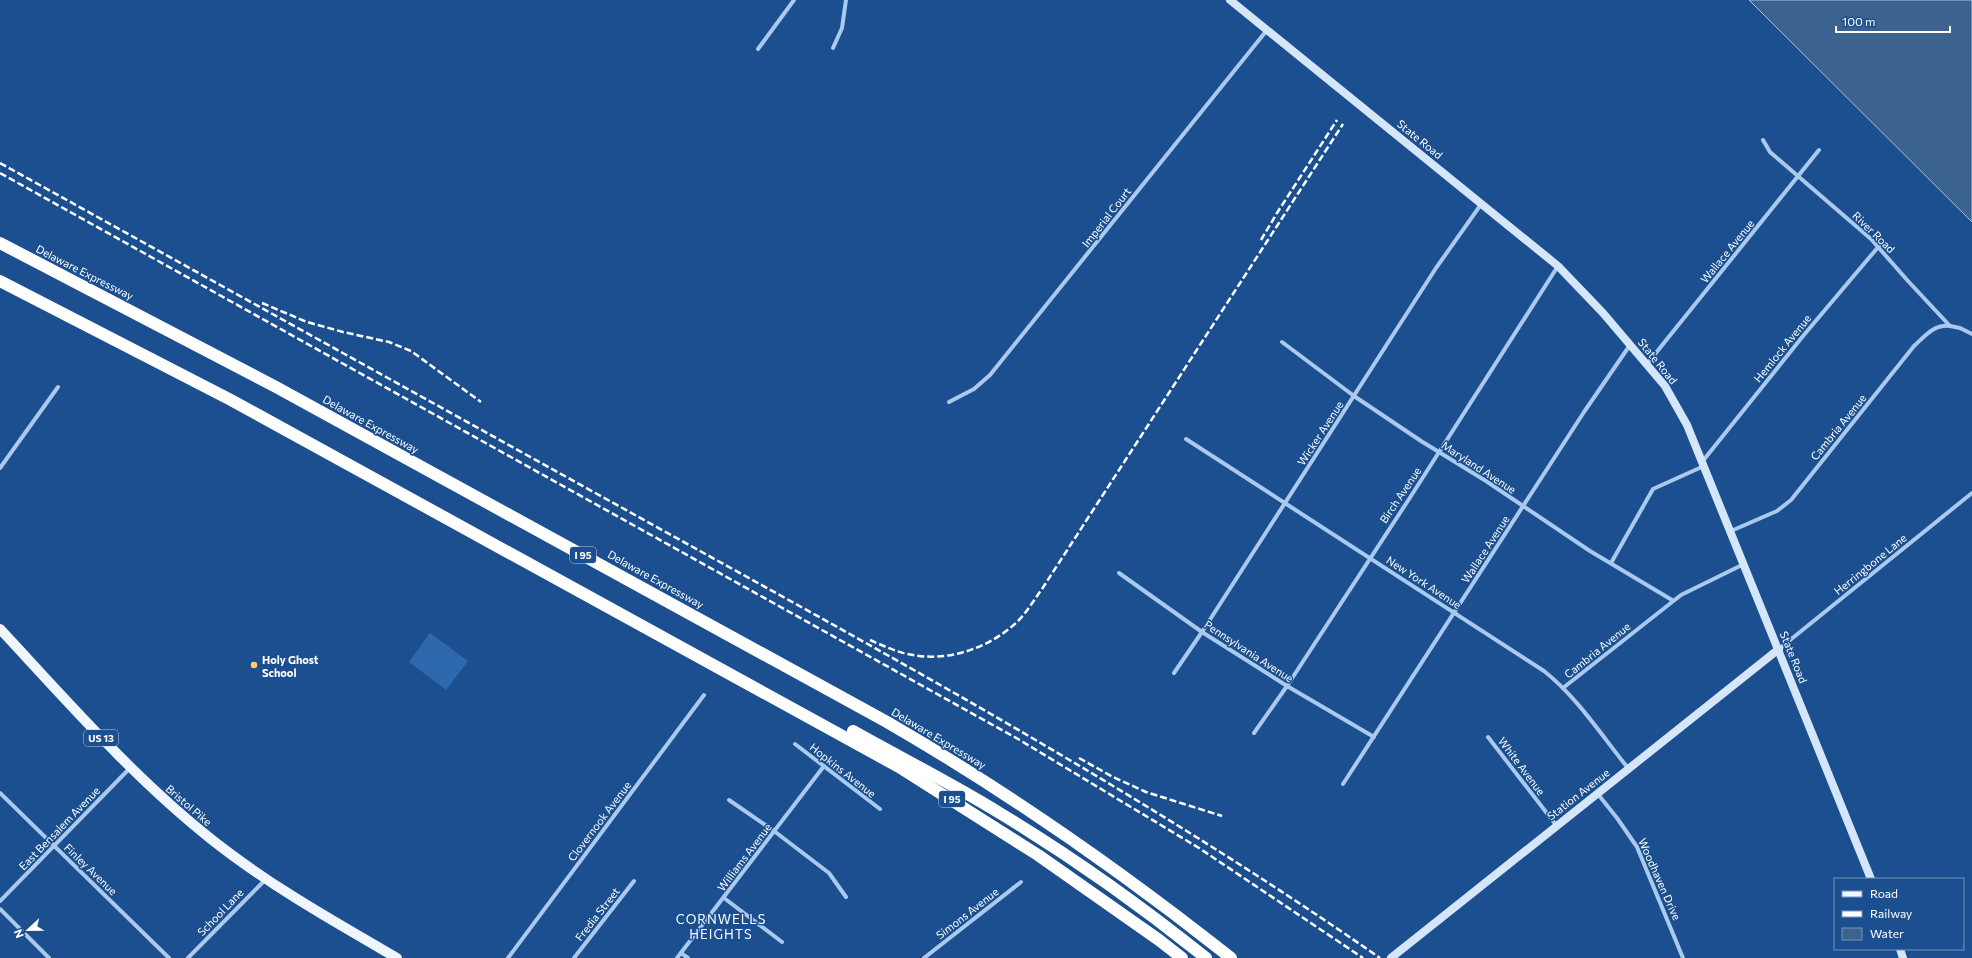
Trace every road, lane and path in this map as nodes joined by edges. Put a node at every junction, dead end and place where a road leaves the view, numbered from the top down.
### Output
1 (794, 0) edge
2 (846, 0) edge
3 (1230, 0) edge
4 (1267, 30) junction
5 (833, 48) dead end
6 (758, 49) dead end
7 (1764, 140) dead end
8 (1819, 150) dead end
9 (1797, 176) junction
10 (1482, 203) junction
11 (0, 243) edge
12 (1878, 246) junction
13 (1558, 266) junction
14 (0, 281) edge
15 (1950, 326) junction
16 (1972, 334) edge
17 (1282, 342) dead end
18 (1630, 344) junction
19 (1647, 364) junction
20 (58, 387) dead end
21 (1354, 396) junction
22 (949, 402) dead end
23 (1186, 439) dead end
24 (1439, 452) junction
25 (1703, 464) junction
26 (0, 468) edge
27 (1972, 493) edge
28 (1285, 503) junction
29 (1524, 506) junction
30 (1731, 531) junction
31 (1369, 558) junction
32 (1611, 563) junction
33 (1744, 564) junction
34 (1119, 573) dead end
35 (1672, 600) junction
36 (1454, 612) junction
37 (0, 629) edge
38 (1202, 632) junction
39 (1779, 648) junction
40 (708, 662) junction
41 (1174, 673) dead end
42 (1287, 686) junction
43 (1563, 688) junction
44 (704, 695) dead end
45 (1254, 733) dead end
46 (1374, 737) junction
47 (1488, 737) dead end
48 (795, 744) dead end
49 (824, 766) junction
50 (130, 768) junction
51 (1628, 768) junction
52 (1343, 784) dead end
53 (1597, 793) junction
54 (0, 794) edge
55 (729, 800) dead end
56 (880, 810) dead end
57 (1556, 826) junction
58 (774, 831) junction
59 (55, 846) junction
60 (1871, 878) edge
61 (265, 880) junction
62 (634, 881) dead end
63 (1021, 882) dead end
64 (846, 897) dead end
65 (724, 898) junction
66 (0, 901) edge
67 (0, 909) edge
68 (782, 942) dead end
69 (681, 953) junction
70 (49, 958) edge
71 (170, 958) edge
72 (188, 958) edge
73 (397, 958) edge
74 (508, 958) edge
75 (574, 958) edge
76 (677, 958) edge
77 (688, 958) edge
78 (924, 958) edge
79 (1182, 958) edge
80 (1206, 958) edge
81 (1231, 958) edge
82 (1391, 958) edge
83 (1683, 958) edge

1 - 6 street
2 - 5 street
3 - 4 main road, State Road
4 - 10 main road, State Road
4 - 22 street, Imperial Court
7 - 9 street, River Road
8 - 9 street, Wallace Avenue
9 - 12 street, River Road
9 - 19 street, Wallace Avenue
10 - 13 main road, State Road
10 - 21 street, Wicker Avenue
11 - 81 highway, Delaware Expressway / I 95
12 - 15 street, River Road
12 - 25 street, Hemlock Avenue
13 - 18 main road, State Road
13 - 24 street, Birch Avenue
14 - 40 highway, I 95
15 - 16 street, River Road
15 - 30 street, Cambria Avenue
17 - 21 street, Maryland Avenue
18 - 19 main road, State Road
18 - 29 street, Wallace Avenue
19 - 25 main road, State Road
20 - 26 street
21 - 24 street, Maryland Avenue
21 - 28 street, Wicker Avenue
23 - 28 street, New York Avenue
24 - 29 street, Maryland Avenue
24 - 31 street, Birch Avenue
25 - 30 main road, State Road
25 - 32 street, Hemlock Avenue
27 - 39 street, Herringbone Lane
28 - 31 street, New York Avenue
28 - 38 street, Wicker Avenue
29 - 32 street, Maryland Avenue
29 - 36 street, Wallace Avenue
30 - 33 main road, State Road
31 - 36 street, New York Avenue
31 - 42 street, Birch Avenue
32 - 35 street, Maryland Avenue
33 - 35 street, Cambria Avenue
33 - 39 main road, State Road
34 - 38 street, Pennsylvania Avenue
35 - 43 street, Cambria Avenue
36 - 43 street, New York Avenue
36 - 46 street, Wallace Avenue
37 - 50 main road, Bristol Pike / US 13
38 - 41 street, Wicker Avenue
38 - 42 street, Pennsylvania Avenue
39 - 51 main road, Station Avenue
39 - 60 main road, State Road
40 - 79 highway, I 95
40 - 80 highway
42 - 45 street, Birch Avenue
42 - 46 street, Pennsylvania Avenue
43 - 51 street, New York Avenue
44 - 74 street, Clovernook Avenue
46 - 52 street, Wallace Avenue
47 - 57 street, White Avenue
48 - 49 street, Hopkins Avenue
49 - 56 street, Hopkins Avenue
49 - 58 street, Williams Avenue
50 - 59 street, East Bensalem Avenue
50 - 61 main road, Bristol Pike / US 13
51 - 53 main road, Station Avenue
53 - 57 main road, Station Avenue
53 - 83 street, Woodhaven Drive
54 - 59 street, Finley Avenue
55 - 58 street
57 - 82 main road, Station Avenue
58 - 64 street
58 - 65 street, Williams Avenue
59 - 66 street, East Bensalem Avenue
59 - 71 street, Finley Avenue
61 - 72 street, School Lane
61 - 73 main road, Bristol Pike / US 13
62 - 75 street, Fredia Street
63 - 78 street, Simons Avenue
65 - 68 street
65 - 69 street, Williams Avenue
67 - 70 street
69 - 76 street, Williams Avenue
69 - 77 street

